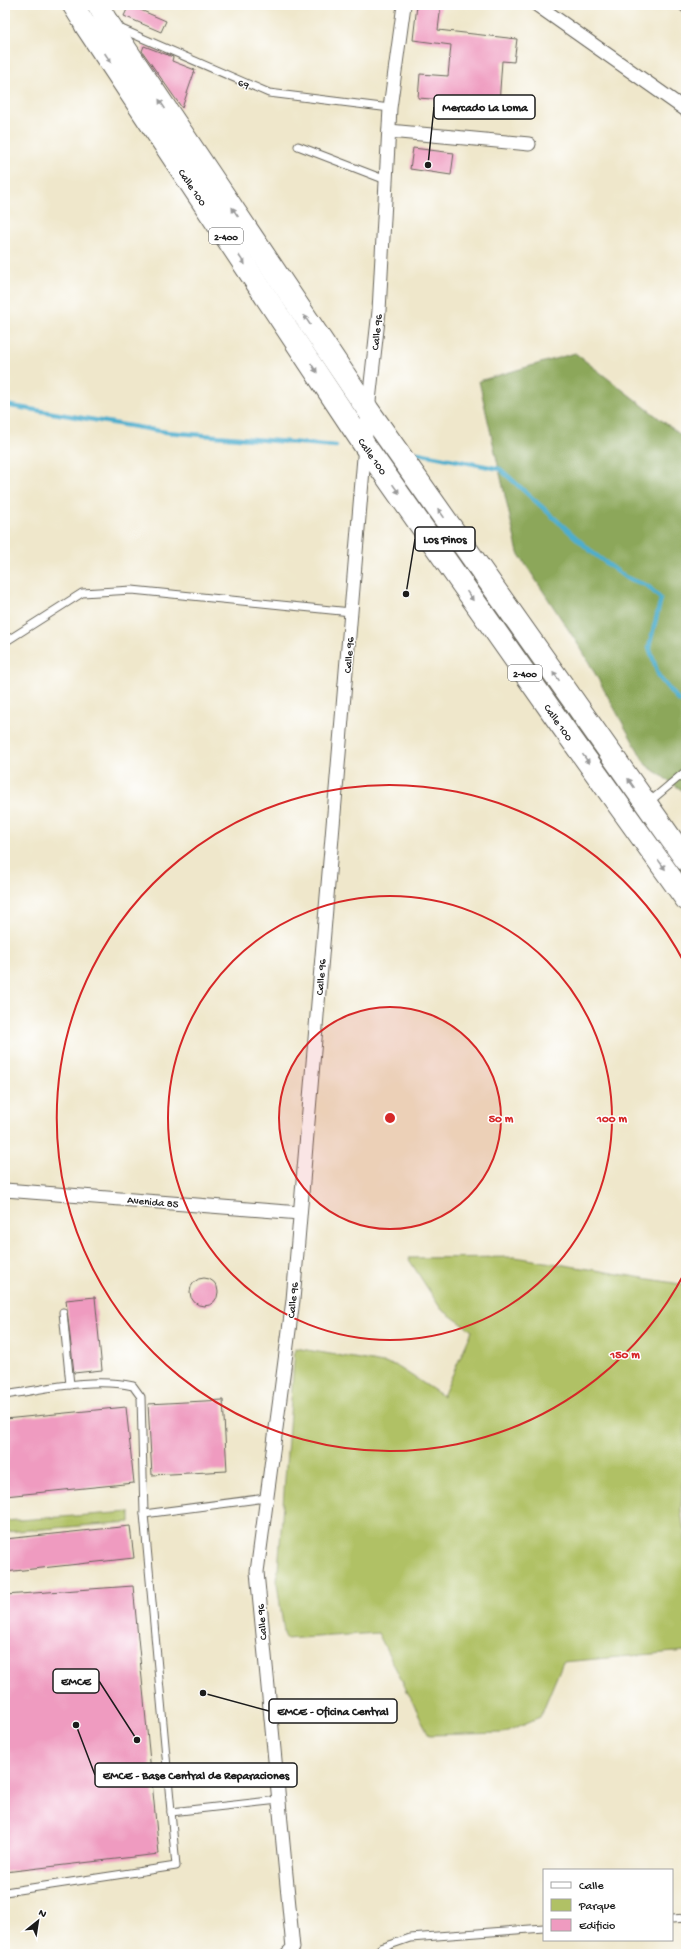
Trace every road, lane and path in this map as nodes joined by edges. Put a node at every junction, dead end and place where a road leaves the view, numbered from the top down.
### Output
1 (73, 5) edge
2 (404, 5) edge
3 (537, 5) edge
4 (103, 14) edge
5 (86, 26) joint
6 (390, 108) junction
7 (686, 110) edge
8 (389, 132) junction
9 (529, 144) dead end
10 (298, 146) dead end
11 (386, 180) junction
12 (368, 410) junction
13 (365, 446) junction
14 (351, 612) junction
15 (5, 642) edge
16 (686, 771) edge
17 (646, 804) junction
18 (685, 858) edge
19 (686, 899) edge
20 (5, 1190) edge
21 (300, 1213) junction
22 (64, 1312) dead end
23 (70, 1385) junction
24 (5, 1395) edge
25 (266, 1498) junction
26 (144, 1514) junction
27 (279, 1800) junction
28 (171, 1812) junction
29 (5, 1892) edge
30 (686, 1918) edge
31 (673, 1919) edge
32 (543, 1928) edge
33 (293, 1952) edge
34 (375, 1954) edge

1 - 5 main road, Calle 100 / 2-400
2 - 6 street, Calle 96
3 - 7 street
4 - 6 lane, 69
12 -> 4 highway, Calle 100 / 2-400
5 -> 13 highway, Calle 100 / 2-400
6 - 8 street, Calle 96
8 - 9 street
8 - 11 street, Calle 96
10 - 11 lane
11 - 12 street, Calle 96
12 - 13 street, Calle 96
17 -> 12 highway, Calle 100 / 2-400
13 - 14 street, Calle 96
13 -> 19 highway, Calle 100 / 2-400
14 - 15 lane
14 - 21 street, Calle 96
16 - 17 lane
17 - 18 highway, Calle 100 / 2-400
20 - 21 street, Avenida 85
21 - 25 street, Calle 96
22 - 23 lane
23 - 24 lane
23 - 26 lane
25 - 26 lane
25 - 27 street, Calle 96
26 - 28 lane
27 - 28 lane
27 - 33 street, Calle 96
28 - 29 lane
30 - 31 lane
32 - 34 lane

